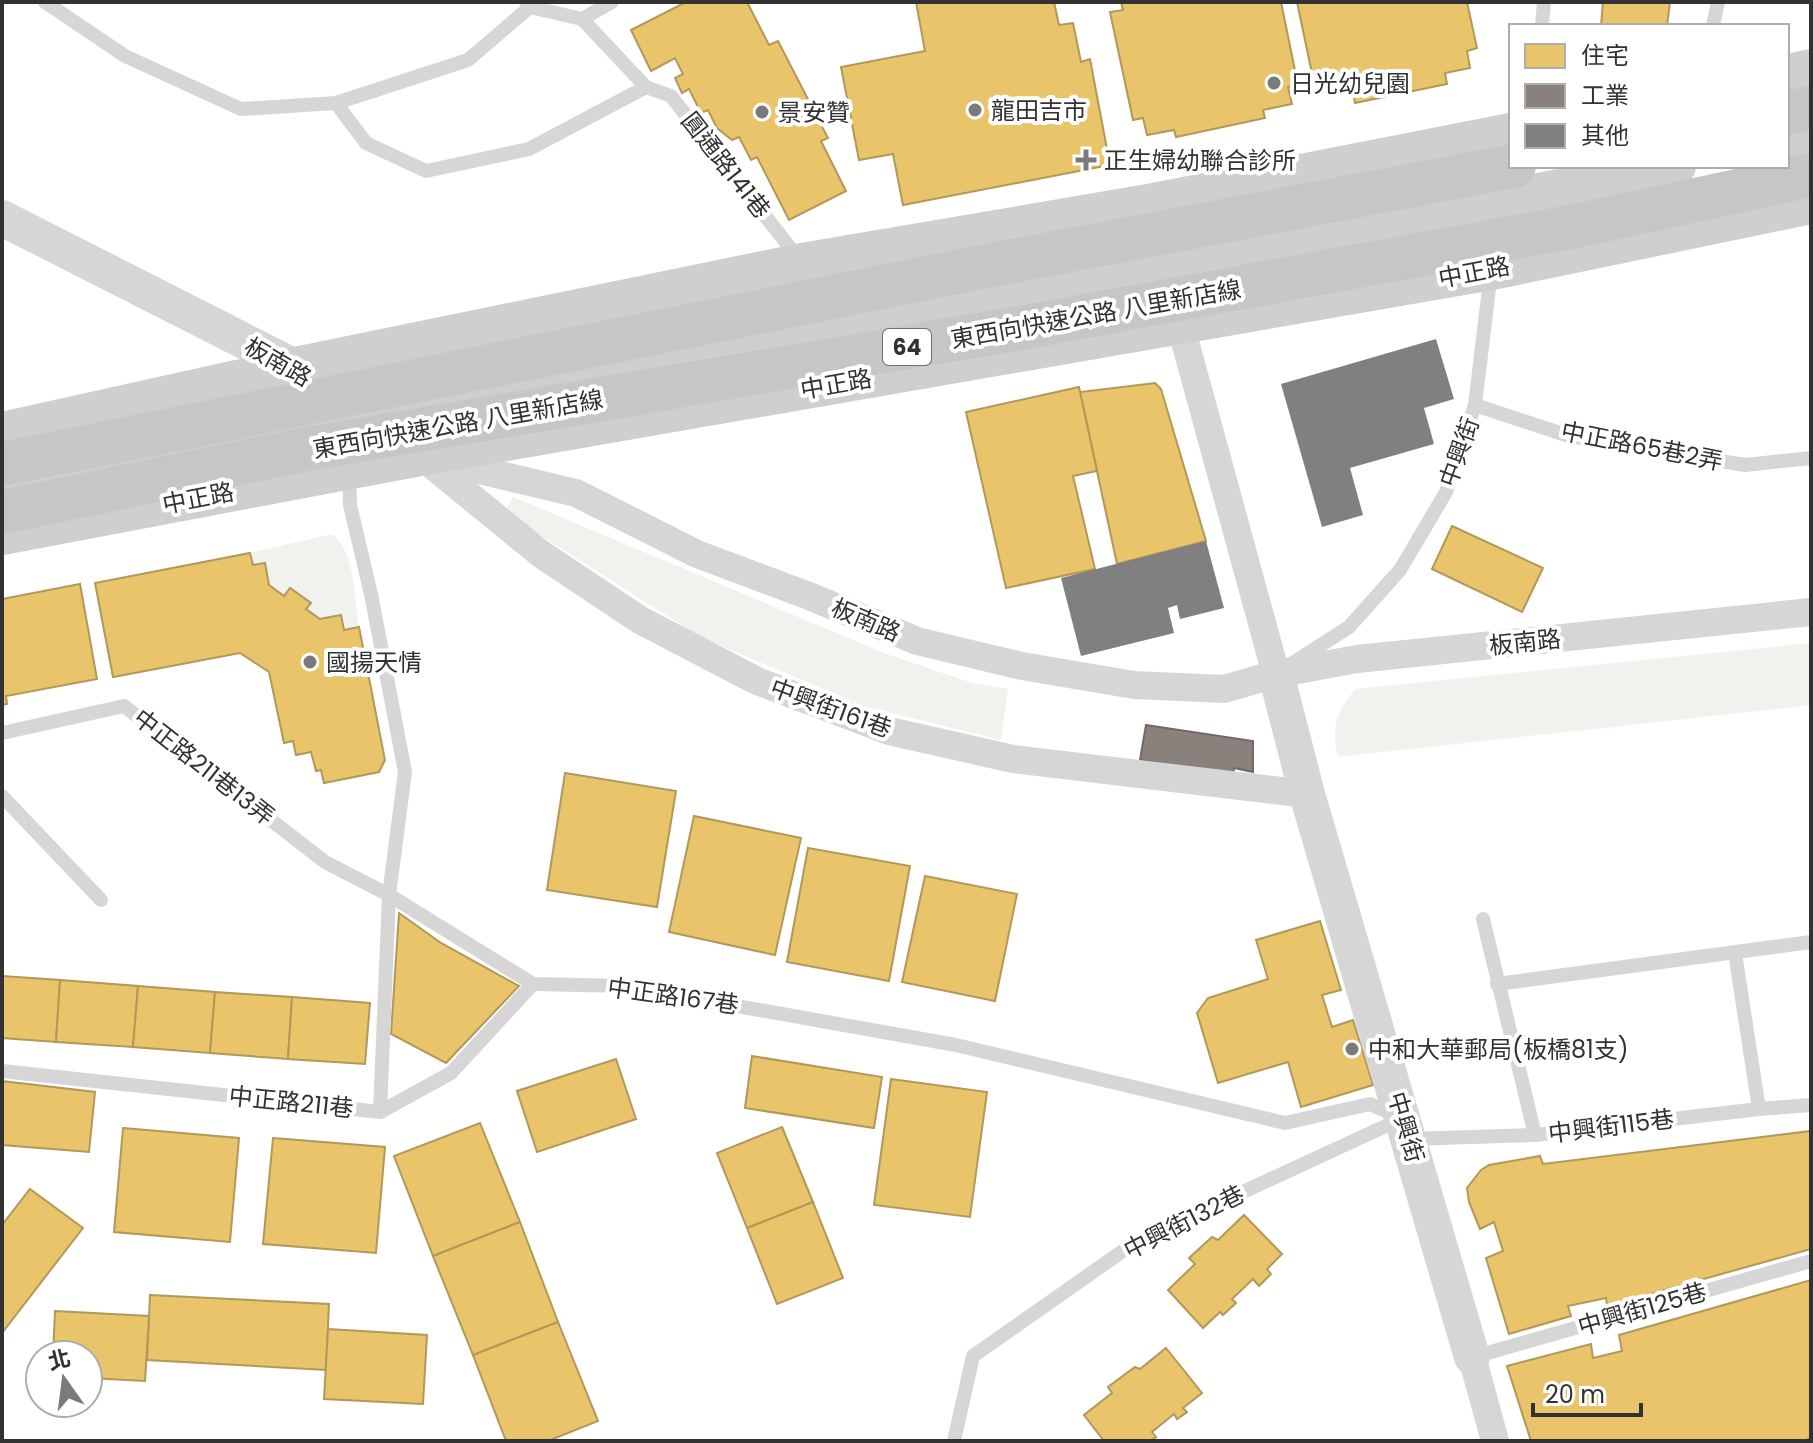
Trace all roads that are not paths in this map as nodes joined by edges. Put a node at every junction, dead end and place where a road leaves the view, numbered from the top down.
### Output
1 (45, 2) edge
2 (612, 2) edge
3 (1544, 2) edge
4 (1718, 2) edge
5 (528, 4) edge
6 (582, 19) junction
7 (1542, 24) edge
8 (1713, 24) edge
9 (1811, 69) edge
10 (1789, 74) edge
11 (646, 87) junction
12 (336, 103) junction
13 (1811, 108) edge
14 (1789, 113) edge
15 (1509, 133) edge
16 (1811, 139) edge
17 (1789, 144) edge
18 (1664, 168) edge
19 (1811, 175) edge
20 (1514, 194) edge
21 (1154, 203) junction
22 (1811, 204) edge
23 (2, 218) edge
24 (802, 263) junction
25 (1166, 264) junction
26 (1492, 270) junction
27 (1179, 325) junction
28 (295, 367) junction
29 (1475, 405) junction
30 (358, 416) junction
31 (2, 432) edge
32 (420, 456) junction
33 (1811, 458) edge
34 (2, 464) edge
35 (349, 469) junction
36 (2, 488) edge
37 (2, 512) edge
38 (2, 535) edge
39 (1811, 612) edge
40 (1276, 674) junction
41 (2, 733) edge
42 (1307, 794) junction
43 (2, 796) edge
44 (389, 895) junction
45 (101, 900) dead end
46 (1483, 919) dead end
47 (1811, 942) edge
48 (1735, 953) junction
49 (533, 984) junction
50 (1497, 984) junction
51 (2, 1071) edge
52 (1811, 1105) edge
53 (1759, 1109) junction
54 (380, 1112) junction
55 (1406, 1128) junction
56 (1535, 1135) junction
57 (1811, 1261) edge
58 (1472, 1357) junction
59 (954, 1441) edge
60 (1495, 1441) edge

1 - 12 lane
2 - 6 lane
3 - 7 lane
4 - 8 lane
5 - 6 lane
5 - 12 lane
6 - 11 lane, 圓通路141巷
9 - 10 main road
11 - 12 lane
11 - 24 lane, 圓通路141巷
13 - 14 highway
15 - 21 main road
16 - 17 main road
18 - 20 main road, 中正路
19 - 37 highway, 東西向快速公路 八里新店線 / 64, bridge
20 - 25 main road, 中正路
20 - 26 lane, 中興街
20 - 34 highway, 東西向快速公路 八里新店線, bridge
21 - 24 main road
21 - 25 street, 中興街
22 - 26 main road, 中正路
23 - 28 street, 板南路
24 - 28 main road
25 - 27 street, 中興街
25 - 30 main road, 中正路
26 - 27 main road, 中正路
26 - 29 lane, 中興街
27 - 32 main road, 中正路
27 - 40 street, 中興街
28 - 30 street, 板南路
28 - 31 main road
29 - 33 lane, 中正路65巷2弄
29 - 40 lane, 中興街
30 - 32 street, 板南路
30 - 35 lane
30 - 36 main road, 中正路
32 - 35 main road, 中正路
32 - 40 street, 板南路
32 - 42 street, 中興街161巷
35 - 38 main road, 中正路
35 - 44 lane
39 - 40 street, 板南路
40 - 42 street, 中興街
41 - 44 lane, 中正路211巷13弄
42 - 55 street, 中興街
43 - 45 lane
44 - 49 lane
44 - 54 lane
46 - 50 lane
47 - 48 lane
48 - 50 lane
48 - 53 lane
49 - 54 lane, 中正路211巷
49 - 55 lane, 中正路167巷
50 - 56 lane
51 - 54 lane, 中正路211巷
52 - 53 lane, 中興街115巷
53 - 56 lane, 中興街115巷
55 - 56 lane, 中興街115巷
55 - 58 street, 中興街
55 - 59 lane, 中興街132巷
57 - 58 lane, 中興街125巷
58 - 60 street, 中興街

